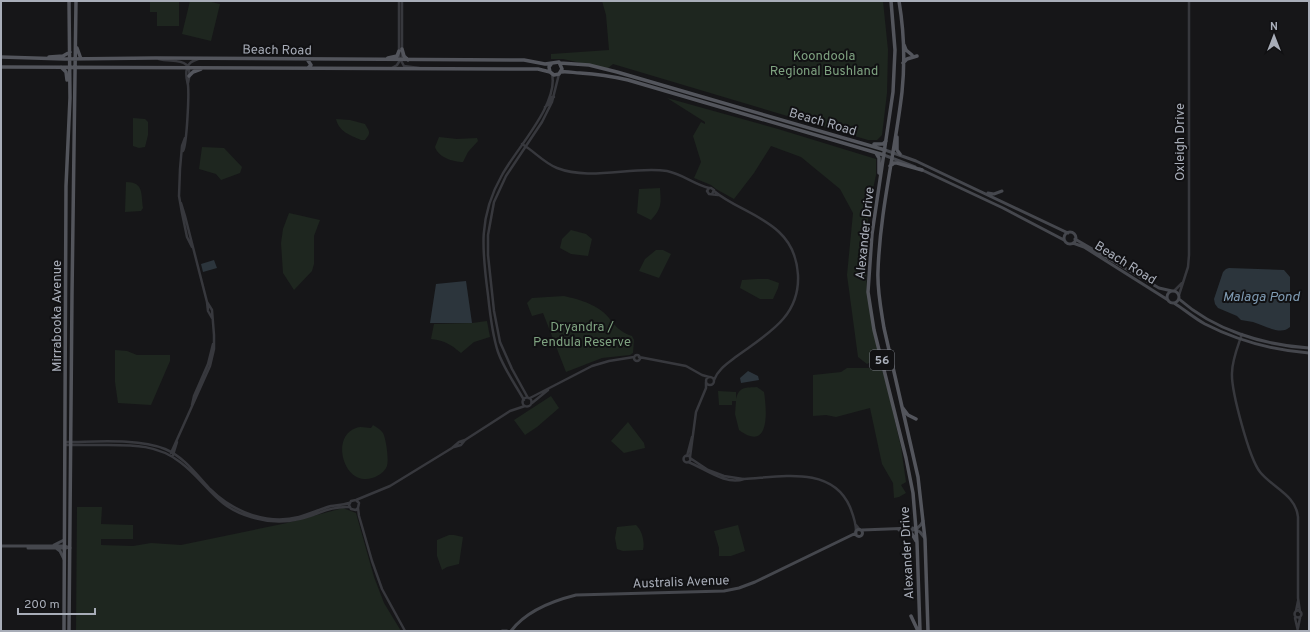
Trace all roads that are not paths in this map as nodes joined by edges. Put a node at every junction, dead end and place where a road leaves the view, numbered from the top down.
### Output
1 (69, 1) edge
2 (76, 1) edge
3 (400, 1) edge
4 (891, 1) edge
5 (899, 1) edge
6 (1189, 1) edge
7 (76, 19) junction
8 (902, 38) junction
9 (400, 50) junction
10 (70, 52) junction
11 (912, 55) dead end
12 (917, 56) dead end
13 (1, 58) edge
14 (157, 58) junction
15 (199, 58) junction
16 (38, 59) junction
17 (70, 59) junction
18 (75, 59) junction
19 (81, 59) junction
20 (307, 59) junction
21 (381, 60) junction
22 (401, 60) junction
23 (408, 60) junction
24 (552, 63) junction
25 (560, 63) junction
26 (903, 64) junction
27 (102, 66) junction
28 (1, 67) edge
29 (61, 67) junction
30 (70, 67) junction
31 (75, 67) junction
32 (187, 68) junction
33 (214, 68) junction
34 (308, 68) junction
35 (390, 68) junction
36 (421, 69) junction
37 (551, 73) junction
38 (560, 73) junction
39 (74, 76) junction
40 (189, 76) junction
41 (188, 84) junction
42 (554, 97) junction
43 (70, 98) junction
44 (544, 109) junction
45 (898, 120) junction
46 (853, 140) junction
47 (886, 141) junction
48 (521, 145) junction
49 (525, 148) junction
50 (885, 150) junction
51 (875, 152) junction
52 (892, 152) junction
53 (900, 154) junction
54 (884, 155) junction
55 (892, 157) junction
56 (890, 166) junction
57 (922, 170) junction
58 (940, 172) junction
59 (951, 183) junction
60 (708, 189) junction
61 (879, 190) junction
62 (978, 190) junction
63 (1002, 191) dead end
64 (713, 193) junction
65 (1068, 233) junction
66 (1076, 239) junction
67 (1064, 240) junction
68 (1073, 243) junction
69 (1182, 282) junction
70 (1173, 291) junction
71 (488, 296) junction
72 (492, 296) junction
73 (1179, 297) junction
74 (1168, 300) junction
75 (1174, 303) junction
76 (497, 329) junction
77 (492, 330) junction
78 (1242, 334) junction
79 (1241, 339) junction
80 (1309, 348) edge
81 (1309, 353) edge
82 (639, 356) junction
83 (634, 357) junction
84 (623, 359) junction
85 (635, 360) junction
86 (639, 360) junction
87 (650, 360) junction
88 (512, 369) junction
89 (507, 372) junction
90 (716, 374) junction
91 (702, 375) junction
92 (710, 376) junction
93 (714, 380) junction
94 (706, 381) junction
95 (711, 384) junction
96 (706, 388) junction
97 (548, 389) junction
98 (529, 398) junction
99 (524, 403) junction
100 (532, 403) junction
101 (901, 406) junction
102 (916, 419) dead end
103 (65, 443) junction
104 (71, 443) junction
105 (172, 454) junction
106 (689, 457) junction
107 (688, 462) junction
108 (744, 479) junction
109 (366, 497) junction
110 (356, 500) junction
111 (349, 503) junction
112 (359, 503) junction
113 (70, 504) junction
114 (349, 507) junction
115 (358, 508) junction
116 (354, 510) junction
117 (359, 516) junction
118 (64, 520) junction
119 (923, 520) junction
120 (897, 529) junction
121 (916, 529) junction
122 (905, 530) junction
123 (869, 531) junction
124 (858, 532) junction
125 (863, 535) junction
126 (925, 539) junction
127 (64, 540) junction
128 (917, 542) junction
129 (50, 546) junction
130 (1, 547) edge
131 (64, 547) junction
132 (56, 548) junction
133 (70, 548) junction
134 (64, 561) junction
135 (1298, 598) junction
136 (64, 599) junction
137 (70, 599) junction
138 (1296, 611) junction
139 (1300, 612) junction
140 (911, 616) dead end
141 (1295, 617) junction
142 (1300, 617) junction
143 (513, 627) junction
144 (64, 631) edge
145 (69, 631) edge
146 (405, 631) edge
147 (505, 631) edge
148 (510, 631) edge
149 (919, 631) edge
150 (928, 631) edge
151 (1298, 631) edge

1 - 10 main road, Mirrabooka Avenue
2 - 7 main road, Mirrabooka Avenue
3 - 9 street
4 - 47 main road, Alexander Drive / 56
5 - 8 main road, Alexander Drive / 56
6 - 69 street, Oxleigh Drive
7 - 18 main road, Mirrabooka Avenue
7 - 19 main road
8 - 11 main road
8 - 26 main road, Alexander Drive / 56
9 - 21 main road
9 - 22 street
9 - 23 main road
10 - 16 main road
10 - 17 main road, Mirrabooka Avenue
12 - 26 main road
13 - 16 main road, Beach Road
14 - 15 main road, Beach Road
14 - 19 main road, Beach Road
14 - 32 street
15 - 20 main road, Beach Road
15 - 32 street
16 - 17 main road, Beach Road
17 - 18 main road, Beach Road
17 - 30 main road, Mirrabooka Avenue
18 - 19 main road, Beach Road
18 - 31 main road, Mirrabooka Avenue
20 - 21 main road, Beach Road
20 - 34 main road
21 - 22 main road, Beach Road
22 - 23 main road, Beach Road
22 - 35 street
22 - 36 street
23 - 24 main road, Beach Road
24 - 25 main road
24 - 37 main road
25 - 38 main road
25 - 46 main road, Beach Road
26 - 45 main road, Alexander Drive / 56
27 - 31 main road, Beach Road
27 - 32 main road, Beach Road
27 - 39 main road
28 - 29 main road, Beach Road
29 - 30 main road, Beach Road
29 - 43 main road
30 - 31 main road, Beach Road
30 - 43 main road, Mirrabooka Avenue
31 - 39 main road, Mirrabooka Avenue
32 - 33 main road, Beach Road
32 - 40 street
32 - 41 street
33 - 34 main road, Beach Road
33 - 40 main road
34 - 35 main road, Beach Road
35 - 36 main road, Beach Road
36 - 37 main road, Beach Road
37 - 38 main road
37 - 44 street
38 - 42 street
38 - 51 main road, Beach Road
39 - 104 main road, Mirrabooka Avenue
40 - 41 street
41 - 105 street
42 - 44 street
42 - 49 street
43 - 103 main road, Mirrabooka Avenue
44 - 48 street
45 - 52 main road, Alexander Drive / 56
45 - 53 main road
46 - 47 main road
46 - 50 main road, Beach Road
47 - 50 main road, Alexander Drive / 56
48 - 49 street
48 - 71 street
49 - 60 street
49 - 72 street
50 - 52 main road, Beach Road
50 - 54 main road, Alexander Drive / 56
51 - 54 main road, Beach Road
51 - 61 main road
52 - 53 main road, Beach Road
52 - 55 main road, Alexander Drive / 56
53 - 58 main road, Beach Road
54 - 55 main road, Beach Road
54 - 61 main road, Alexander Drive / 56
55 - 56 main road, Alexander Drive / 56
55 - 57 main road, Beach Road
56 - 57 main road
56 - 101 main road, Alexander Drive / 56
57 - 59 main road, Beach Road
58 - 59 main road
58 - 62 main road, Beach Road
59 - 67 main road, Beach Road
60 - 64 street
60 - 64 street
61 - 121 main road, Alexander Drive / 56
62 - 63 main road
62 - 65 main road, Beach Road
64 - 90 street
65 - 66 main road
65 - 67 main road
66 - 68 main road
66 - 70 main road, Beach Road
67 - 68 main road
68 - 74 main road, Beach Road
69 - 70 street, Oxleigh Drive
69 - 73 street, Oxleigh Drive
70 - 73 main road
70 - 74 main road
71 - 72 street
71 - 77 street
72 - 76 street
73 - 75 main road
73 - 78 main road
74 - 75 main road
75 - 79 main road
76 - 77 street
76 - 88 street
77 - 89 street
78 - 79 street
78 - 80 main road
79 - 81 main road
79 - 135 street
82 - 83 street
82 - 86 street
82 - 87 street
83 - 84 street
83 - 85 street
84 - 85 street
84 - 97 street
85 - 86 street
86 - 87 street
87 - 91 street
88 - 89 street
88 - 98 street
89 - 99 street
90 - 92 street
90 - 93 street
91 - 92 street
91 - 94 street
92 - 93 street
92 - 94 street
93 - 95 street
94 - 95 street
94 - 96 street
95 - 96 street
96 - 106 street
97 - 98 street
97 - 100 street
98 - 99 street
98 - 100 street
99 - 100 street
99 - 109 street
101 - 102 main road
101 - 119 main road, Alexander Drive / 56
103 - 104 street
103 - 118 main road, Mirrabooka Avenue
104 - 105 street
104 - 113 main road, Mirrabooka Avenue
105 - 111 street
105 - 114 street
106 - 107 street
106 - 107 street
106 - 108 street
107 - 108 street
108 - 124 street
109 - 110 street
109 - 112 street
110 - 111 street
110 - 112 street
111 - 114 street
112 - 115 street
113 - 118 main road
113 - 133 main road, Mirrabooka Avenue
114 - 116 street
115 - 116 street
115 - 117 street
116 - 117 street
117 - 146 street
118 - 127 main road, Mirrabooka Avenue
119 - 121 main road
119 - 126 main road, Alexander Drive / 56
120 - 121 main road, Australis Avenue
120 - 122 main road, Australis Avenue
120 - 123 main road, Australis Avenue
121 - 122 main road, Australis Avenue
121 - 126 main road
121 - 128 main road, Alexander Drive / 56
122 - 128 main road
123 - 124 main road, Australis Avenue
123 - 125 main road, Australis Avenue
124 - 125 main road
124 - 125 main road, Australis Avenue
124 - 143 main road, Australis Avenue
126 - 150 main road, Alexander Drive / 56
127 - 129 main road
127 - 131 main road, Mirrabooka Avenue
128 - 149 main road, Alexander Drive / 56
129 - 130 main road
129 - 131 main road
130 - 132 main road
131 - 132 main road
131 - 133 main road
131 - 134 main road, Mirrabooka Avenue
132 - 134 main road
133 - 137 main road, Mirrabooka Avenue
134 - 136 main road, Mirrabooka Avenue
135 - 138 street
135 - 139 street
136 - 137 main road
136 - 144 main road, Mirrabooka Avenue
137 - 145 main road, Mirrabooka Avenue
138 - 139 street
138 - 141 street
139 - 142 street
140 - 149 main road
141 - 142 street
141 - 151 street
142 - 151 street
143 - 147 main road, Australis Avenue
143 - 148 main road, Australis Avenue

